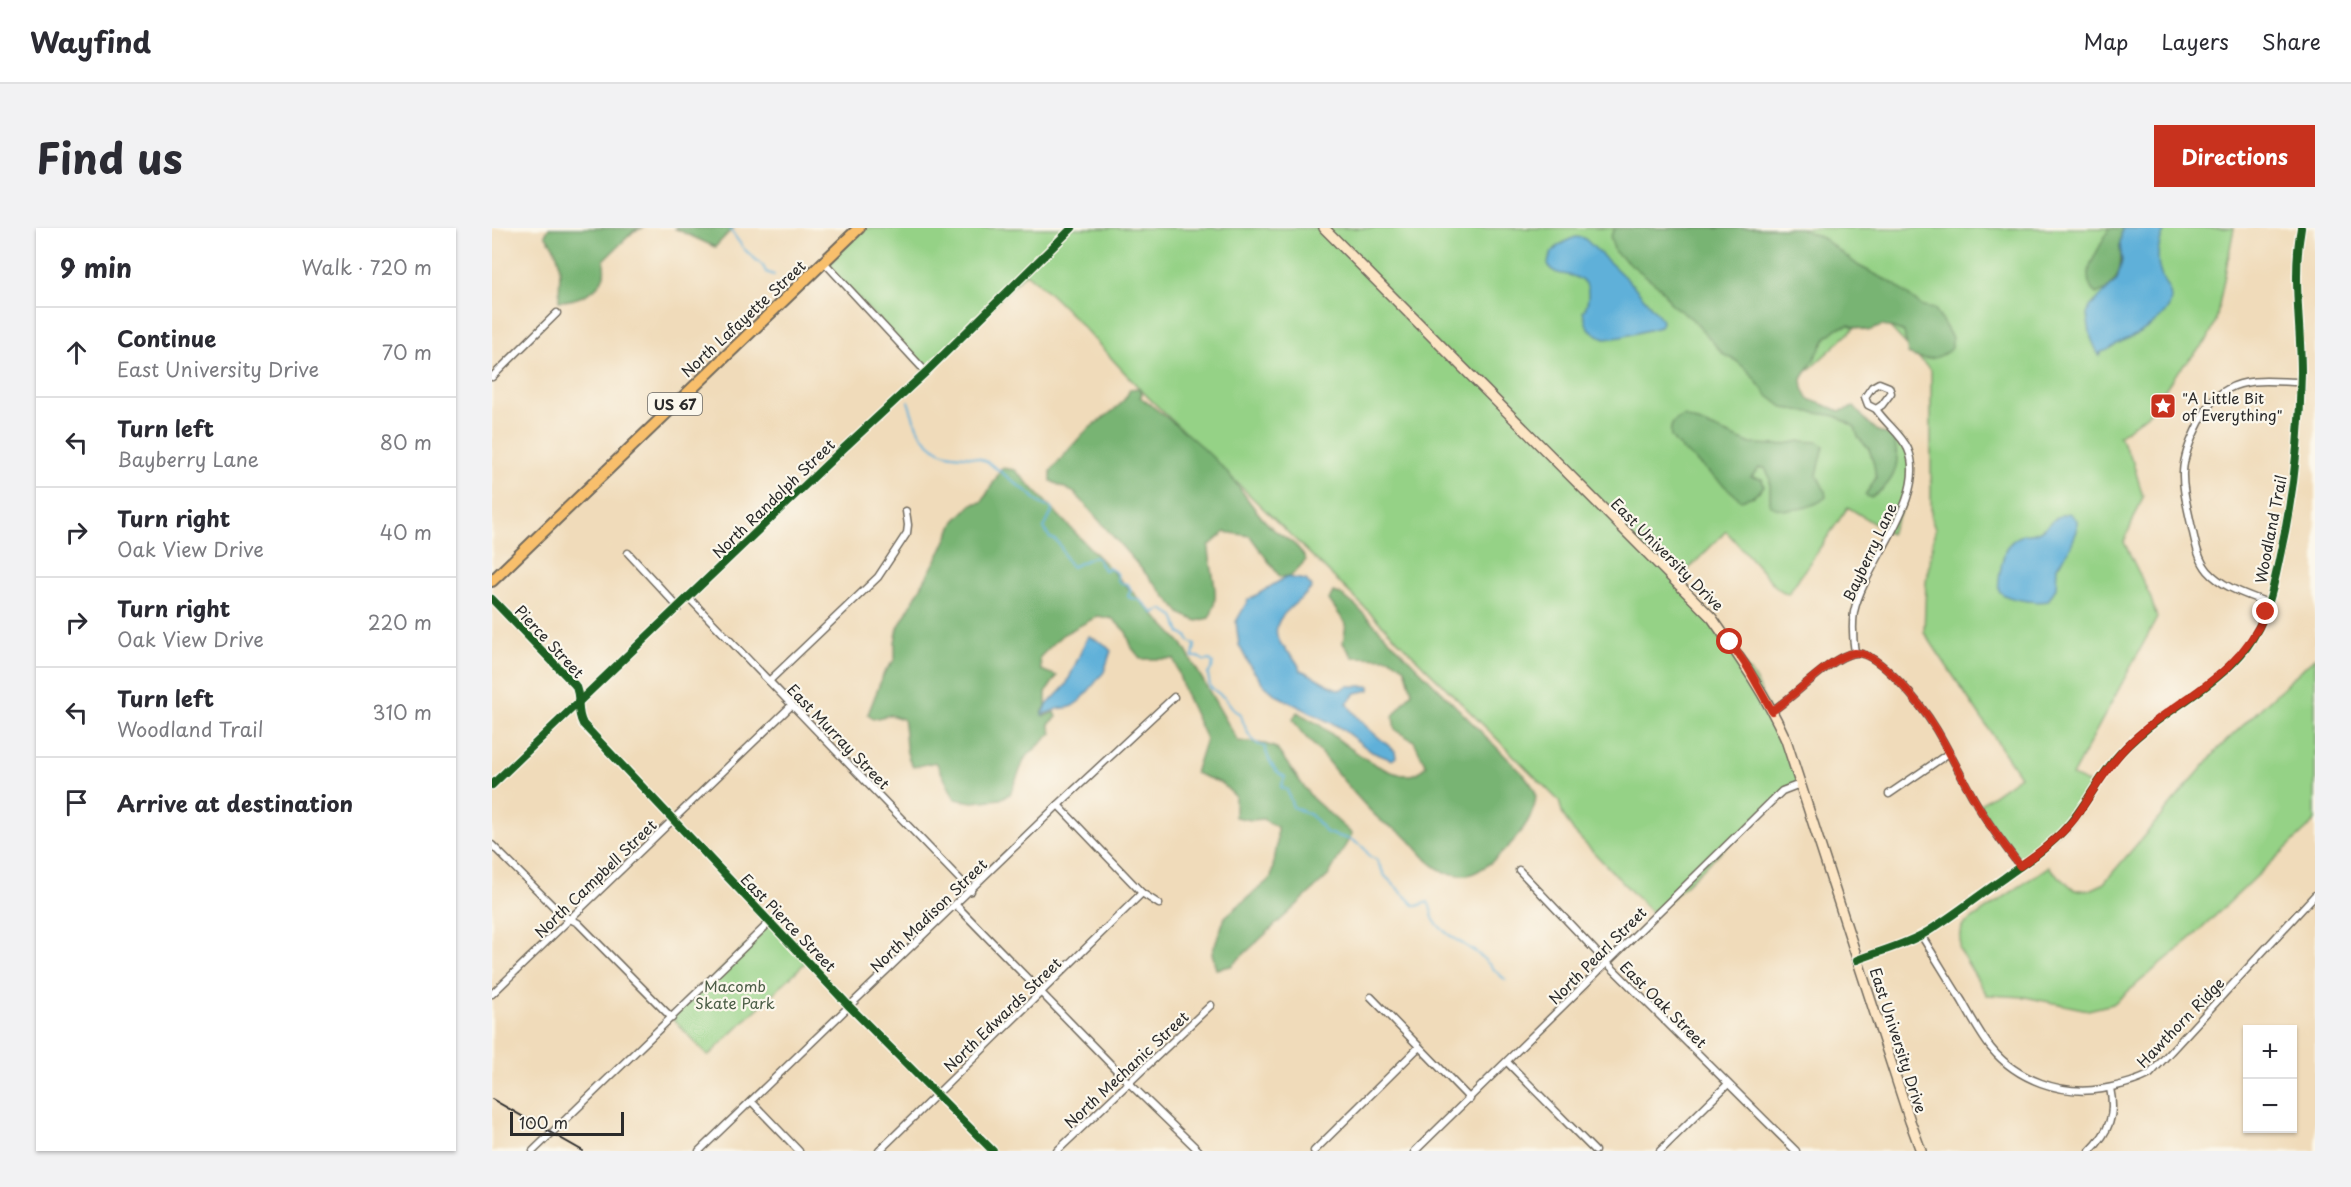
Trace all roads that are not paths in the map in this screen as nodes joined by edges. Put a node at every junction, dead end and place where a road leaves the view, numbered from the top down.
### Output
1 (859, 228) edge
2 (1072, 228) edge
3 (1324, 228) edge
4 (2301, 228) edge
5 (824, 262) junction
6 (557, 313) dead end
7 (926, 372) junction
8 (492, 377) edge
9 (2300, 382) junction
10 (1876, 410) junction
11 (906, 511) dead end
12 (628, 553) dead end
13 (492, 581) edge
14 (689, 598) junction
15 (492, 599) edge
16 (2268, 603) junction
17 (679, 608) junction
18 (1855, 653) junction
19 (769, 681) junction
20 (1174, 697) dead end
21 (577, 704) junction
22 (792, 705) junction
23 (1772, 711) junction
24 (1949, 753) junction
25 (1800, 784) junction
26 (492, 785) edge
27 (1890, 794) dead end
28 (1058, 805) junction
29 (673, 820) junction
30 (492, 845) edge
31 (2020, 866) junction
32 (1519, 870) dead end
33 (970, 891) junction
34 (1143, 893) junction
35 (2315, 896) edge
36 (1159, 904) dead end
37 (956, 905) junction
38 (569, 919) junction
39 (770, 922) junction
40 (1921, 934) junction
41 (1857, 960) junction
42 (1607, 963) junction
43 (1042, 992) junction
44 (492, 993) edge
45 (1371, 997) dead end
46 (1211, 1005) dead end
47 (850, 1006) junction
48 (672, 1018) junction
49 (1419, 1047) junction
50 (1507, 1062) junction
51 (1129, 1083) junction
52 (1728, 1084) junction
53 (2110, 1088) junction
54 (937, 1094) junction
55 (1470, 1099) junction
56 (751, 1101) junction
57 (533, 1151) edge
58 (699, 1151) edge
59 (799, 1151) edge
60 (879, 1151) edge
61 (993, 1151) edge
62 (1057, 1151) edge
63 (1199, 1151) edge
64 (1314, 1151) edge
65 (1415, 1151) edge
66 (1596, 1151) edge
67 (1660, 1151) edge
68 (1796, 1151) edge
69 (1921, 1151) edge
70 (2090, 1151) edge

1 - 5 highway, North Lafayette Street / US 67
2 - 7 street, North Randolph Street
3 - 23 main road, East University Drive
4 - 9 street, Woodland Trail
5 - 7 street
5 - 13 highway, North Lafayette Street / US 67
6 - 8 street
7 - 14 street, North Randolph Street
9 - 16 street, Woodland Trail
9 - 16 street
10 - 10 street
10 - 18 street, Bayberry Lane
11 - 19 street
12 - 17 street
14 - 17 street, North Randolph Street
14 - 19 street, East Murray Street
15 - 21 street, Pierce Street
16 - 31 street, Woodland Trail
17 - 21 street, North Randolph Street
18 - 23 street
18 - 24 street
19 - 22 street, East Murray Street
20 - 28 street, North Madison Street
21 - 26 street, North Randolph Street
21 - 29 street, East Pierce Street
22 - 29 street, North Campbell Street
22 - 33 street, East Murray Street
23 - 25 main road, East University Drive
24 - 27 street
24 - 31 street
25 - 41 main road, East University Drive
25 - 42 street, North Pearl Street
28 - 33 street, North Madison Street
28 - 34 street
29 - 38 street, North Campbell Street
29 - 39 street, East Pierce Street
30 - 38 street
31 - 40 street, Woodland Trail
32 - 42 street, East Oak Street
33 - 37 street, North Madison Street
34 - 36 street
34 - 43 street, North Edwards Street
35 - 53 street, Hawthorn Ridge
37 - 43 street
37 - 47 street, North Madison Street
38 - 44 street, North Campbell Street
38 - 48 street
39 - 47 street, East Pierce Street
39 - 48 street
40 - 41 street, Woodland Trail
40 - 53 street, Hawthorn Ridge
41 - 69 main road, East University Drive
42 - 50 street, North Pearl Street
42 - 52 street, East Oak Street
43 - 51 street
43 - 54 street, North Edwards Street
45 - 49 street
46 - 51 street, North Mechanic Street
47 - 54 street, East Pierce Street
47 - 56 street, North Madison Street
48 - 57 street
49 - 55 street
49 - 64 street
50 - 55 street, North Pearl Street
50 - 66 street
51 - 62 street, North Mechanic Street
51 - 63 street
52 - 67 street
52 - 68 street, East Oak Street
53 - 70 street
54 - 60 street, North Edwards Street
54 - 61 street, East Pierce Street
55 - 65 street, North Pearl Street
56 - 58 street, North Madison Street
56 - 59 street

